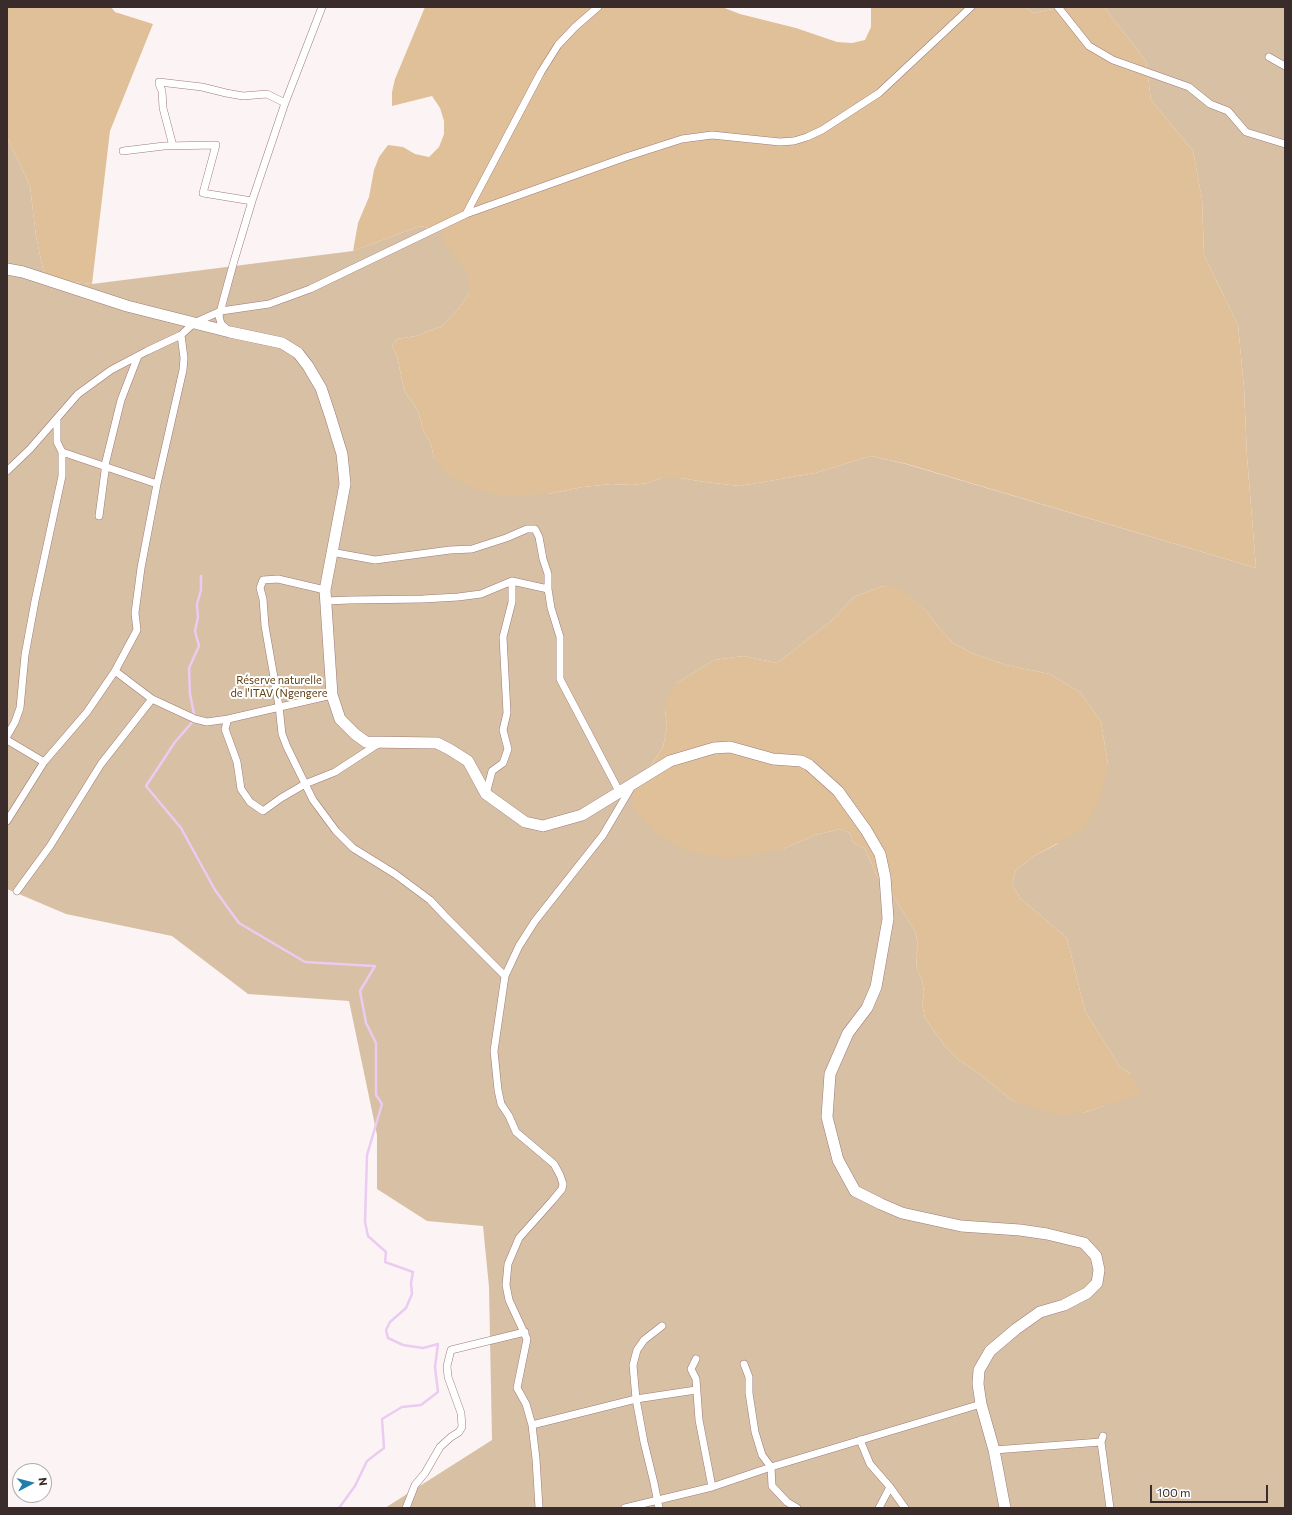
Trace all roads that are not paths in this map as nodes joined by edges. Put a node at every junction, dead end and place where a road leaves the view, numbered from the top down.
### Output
1 (322, 7) edge
2 (598, 7) edge
3 (971, 7) edge
4 (1058, 7) edge
5 (1269, 57) dead end
6 (1285, 66) edge
7 (285, 103) junction
8 (1285, 144) edge
9 (173, 146) junction
10 (123, 151) dead end
11 (252, 201) junction
12 (466, 214) junction
13 (7, 270) edge
14 (221, 312) junction
15 (194, 323) junction
16 (230, 332) junction
17 (182, 335) junction
18 (138, 356) junction
19 (57, 420) junction
20 (62, 452) junction
21 (105, 465) junction
22 (7, 471) edge
23 (158, 484) junction
24 (99, 516) dead end
25 (332, 552) junction
26 (512, 581) junction
27 (548, 589) junction
28 (325, 590) junction
29 (326, 601) junction
30 (115, 671) junction
31 (332, 695) junction
32 (152, 699) junction
33 (279, 706) junction
34 (228, 719) junction
35 (7, 736) edge
36 (7, 740) edge
37 (383, 741) junction
38 (44, 762) junction
39 (305, 784) junction
40 (632, 785) junction
41 (620, 793) junction
42 (486, 794) junction
43 (7, 821) edge
44 (17, 891) dead end
45 (505, 976) junction
46 (662, 1326) dead end
47 (524, 1332) junction
48 (696, 1360) dead end
49 (744, 1364) dead end
50 (696, 1390) junction
51 (636, 1399) junction
52 (981, 1404) junction
53 (532, 1425) junction
54 (860, 1440) junction
55 (994, 1450) junction
56 (771, 1467) junction
57 (712, 1487) junction
58 (890, 1487) junction
59 (658, 1504) edge
60 (406, 1508) edge
61 (539, 1508) edge
62 (626, 1508) edge
63 (797, 1508) edge
64 (880, 1508) edge
65 (905, 1508) edge
66 (1005, 1508) edge
67 (1110, 1508) edge

1 - 7 street
2 - 12 street
3 - 12 street
4 - 8 street
5 - 6 street
7 - 9 street
7 - 11 street
9 - 10 street
9 - 11 street
11 - 14 street
12 - 14 street
13 - 15 street
14 - 15 street
14 - 16 street
15 - 16 street
15 - 17 street
16 - 25 street
17 - 18 street
17 - 23 street
18 - 19 street
18 - 21 street
19 - 20 street
19 - 22 street
20 - 21 street
20 - 35 street
21 - 23 street
21 - 24 street
23 - 30 street
25 - 27 street
25 - 28 street
26 - 27 street
26 - 29 street
26 - 42 street
27 - 41 street
28 - 29 street
28 - 33 street
29 - 31 street
30 - 32 street
30 - 38 street
31 - 33 street
31 - 37 street
32 - 34 street
32 - 44 street
33 - 34 street
33 - 39 street
34 - 39 street
36 - 38 street
37 - 39 street
37 - 42 street
38 - 43 street
39 - 45 street
40 - 41 street
40 - 45 street
40 - 52 street
41 - 42 street
45 - 47 street
46 - 51 street
47 - 53 street
47 - 60 street
48 - 50 street
49 - 56 street
50 - 51 street
50 - 57 street
51 - 53 street
51 - 59 street
52 - 54 street
52 - 55 street
53 - 61 street
54 - 56 street
54 - 58 street
55 - 66 street
55 - 67 street
56 - 57 street
56 - 63 street
57 - 59 street
58 - 64 street
58 - 65 street
59 - 62 street

